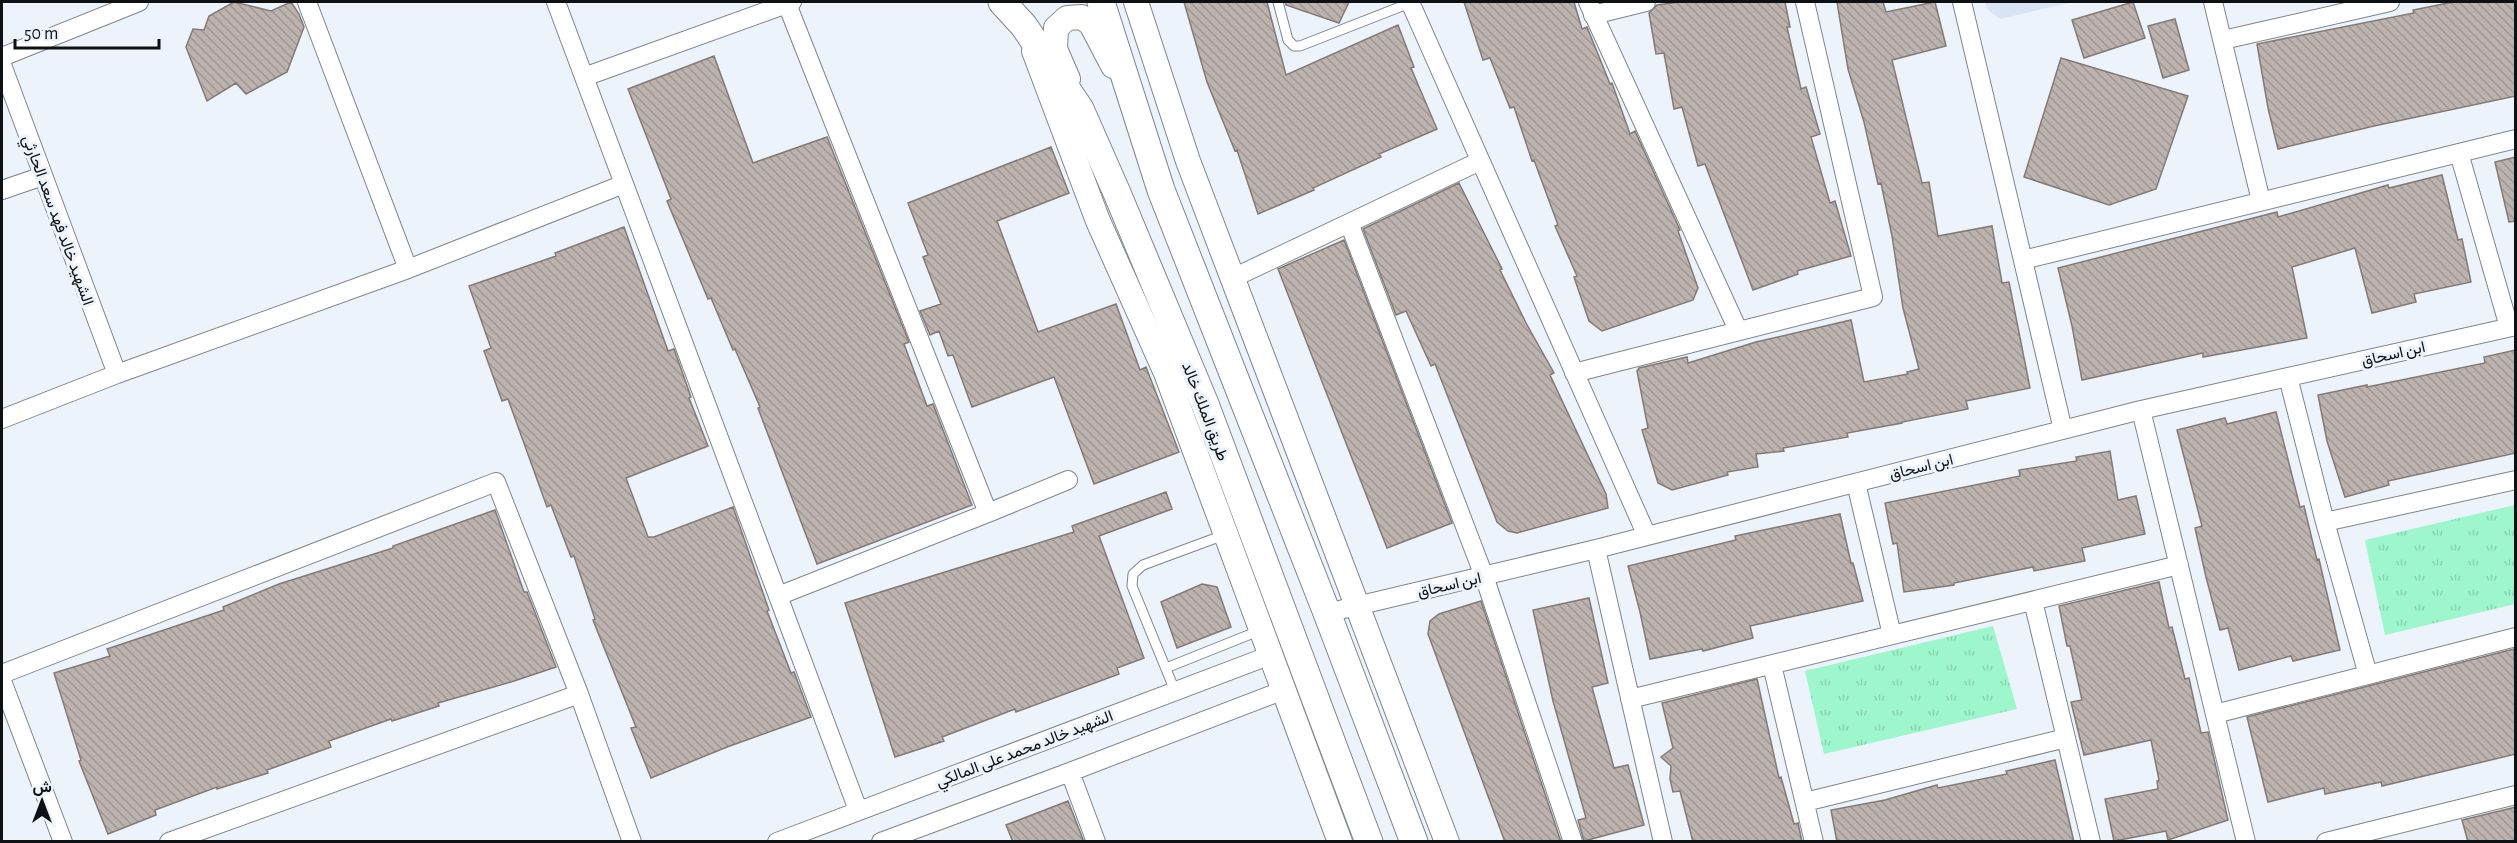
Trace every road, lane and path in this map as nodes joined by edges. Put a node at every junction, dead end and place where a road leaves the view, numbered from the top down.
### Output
1 (139, 2) edge
2 (307, 2) edge
3 (556, 2) edge
4 (1002, 2) edge
5 (1101, 2) edge
6 (1136, 2) edge
7 (1278, 2) edge
8 (1410, 2) edge
9 (1646, 2) edge
10 (1805, 2) edge
11 (1962, 2) edge
12 (2213, 2) edge
13 (2390, 2) edge
14 (789, 3) edge
15 (2367, 4) edge
16 (1590, 8) edge
17 (1024, 26) junction
18 (2223, 40) junction
19 (2, 57) edge
20 (2, 65) edge
21 (584, 77) junction
22 (1132, 102) junction
23 (1080, 109) junction
24 (2516, 139) edge
25 (2459, 153) junction
26 (1480, 161) junction
27 (43, 176) junction
28 (624, 184) junction
29 (2, 190) edge
30 (2261, 201) junction
31 (1349, 223) junction
32 (2023, 260) junction
33 (408, 269) junction
34 (1233, 278) junction
35 (2512, 326) edge
36 (1738, 330) junction
37 (1574, 373) junction
38 (117, 374) junction
39 (2288, 377) junction
40 (2141, 410) junction
41 (2, 419) edge
42 (2063, 430) junction
43 (1068, 480) dead end
44 (2516, 480) edge
45 (1856, 483) junction
46 (988, 513) junction
47 (2325, 522) junction
48 (1226, 535) junction
49 (1647, 537) junction
50 (1596, 549) junction
51 (2179, 565) junction
52 (1484, 576) junction
53 (778, 596) junction
54 (2032, 601) junction
55 (1358, 606) junction
56 (1327, 613) junction
57 (1262, 629) junction
58 (1892, 635) junction
59 (2516, 637) edge
60 (1271, 655) junction
61 (1772, 665) junction
62 (1166, 668) junction
63 (2, 674) edge
64 (2367, 675) junction
65 (2, 681) edge
66 (1284, 690) junction
67 (1175, 691) junction
68 (579, 694) junction
69 (1630, 699) junction
70 (2215, 714) junction
71 (2066, 738) junction
72 (1070, 772) junction
73 (2516, 795) edge
74 (1805, 802) junction
75 (858, 810) junction
76 (63, 842) edge
77 (169, 842) edge
78 (632, 842) edge
79 (777, 842) edge
80 (880, 842) edge
81 (1096, 842) edge
82 (1340, 842) edge
83 (1369, 842) edge
84 (1414, 842) edge
85 (1447, 842) edge
86 (1573, 842) edge
87 (1663, 842) edge
88 (1814, 842) edge
89 (2091, 842) edge
90 (2246, 842) edge
91 (2326, 842) edge

1 - 19 street
2 - 33 street
3 - 21 street
4 - 17 main road, طريق الملك خالد
5 - 22 main road
6 - 34 main road
7 - 8 lane
8 - 26 street
9 - 16 street
10 - 36 street
11 - 32 street
12 - 18 street
13 - 15 street
14 - 21 street
14 - 46 street
15 - 18 street
16 - 36 street
17 - 23 main road, طريق الملك خالد
17 - 48 main road
18 - 30 street
20 - 27 street, الشهيد خالد فهد سعد الحارثي
21 - 28 street
22 - 23 main road
22 - 56 main road
23 - 83 main road, طريق الملك خالد
24 - 25 street
25 - 30 street
25 - 35 street
26 - 31 street
26 - 37 street
27 - 29 street
27 - 38 street, الشهيد خالد فهد سعد الحارثي
28 - 33 street
28 - 53 street
30 - 32 street
31 - 34 street
31 - 52 street
32 - 42 street
33 - 38 street
34 - 55 main road
35 - 39 street, ابن اسحاق
36 - 37 street
37 - 49 street
38 - 41 street
39 - 40 street, ابن اسحاق
39 - 47 street
40 - 42 street, ابن اسحاق
40 - 51 street
42 - 45 street, ابن اسحاق
43 - 46 street
44 - 47 street
45 - 49 street, ابن اسحاق
45 - 58 street
46 - 53 street
47 - 64 street
48 - 57 main road
48 - 62 lane
49 - 50 street, ابن اسحاق
50 - 52 street, ابن اسحاق
50 - 69 street
51 - 54 street
51 - 70 street
52 - 55 street, ابن اسحاق
52 - 86 street
53 - 75 street
54 - 58 street
54 - 71 street
55 - 56 street, ابن اسحاق
55 - 85 main road
56 - 84 main road
57 - 60 main road
57 - 62 lane
58 - 61 street
59 - 64 street
60 - 66 main road
60 - 67 street, الشهيد خالد محمد على المالكي
61 - 69 street
61 - 74 street
62 - 67 lane
63 - 68 street
64 - 70 street
65 - 76 street
66 - 72 street
66 - 82 main road
67 - 75 street, الشهيد خالد محمد على المالكي
68 - 77 street
68 - 78 street
69 - 87 street
70 - 90 street
71 - 74 street
71 - 89 street
72 - 80 street
72 - 81 street
73 - 91 street
74 - 88 street
75 - 79 street, الشهيد خالد محمد على المالكي

